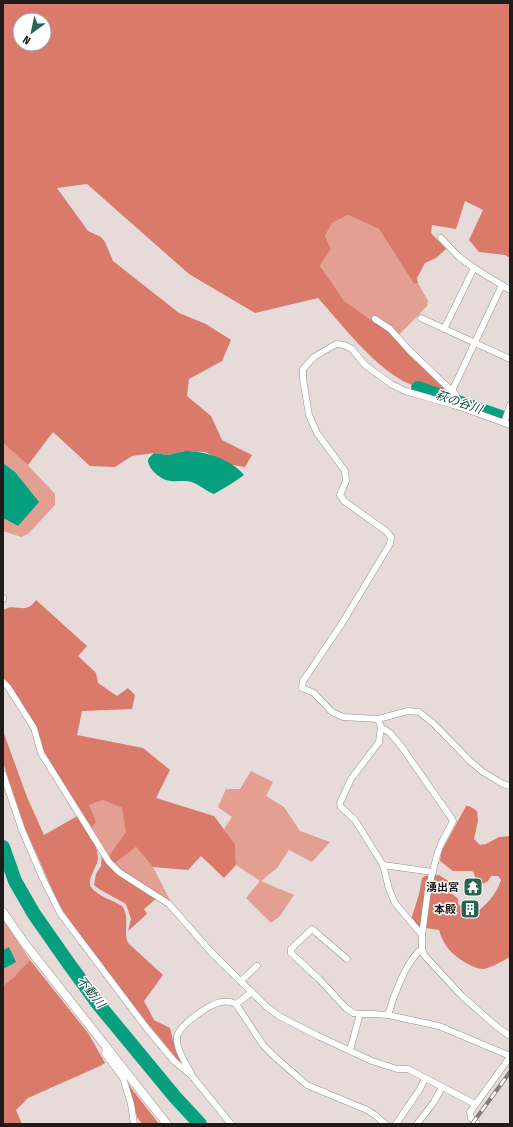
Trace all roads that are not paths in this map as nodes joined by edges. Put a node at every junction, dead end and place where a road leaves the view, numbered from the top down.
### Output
1 (441, 238) dead end
2 (474, 268) junction
3 (502, 286) junction
4 (510, 290) edge
5 (421, 318) dead end
6 (375, 319) dead end
7 (444, 329) junction
8 (475, 343) junction
9 (510, 359) edge
10 (452, 391) junction
11 (457, 403) junction
12 (510, 404) edge
13 (507, 424) edge
14 (3, 682) edge
15 (378, 719) junction
16 (381, 727) junction
17 (3, 774) edge
18 (510, 786) edge
19 (383, 865) junction
20 (433, 872) junction
21 (3, 912) edge
22 (422, 934) junction
23 (422, 949) junction
24 (347, 959) dead end
25 (257, 966) dead end
26 (242, 981) junction
27 (252, 992) junction
28 (236, 1004) junction
29 (360, 1014) junction
30 (388, 1015) junction
31 (510, 1036) edge
32 (106, 1048) junction
33 (350, 1050) junction
34 (510, 1057) edge
35 (192, 1076) junction
36 (425, 1078) junction
37 (442, 1087) junction
38 (475, 1104) junction
39 (134, 1124) edge
40 (167, 1124) edge
41 (231, 1124) edge
42 (385, 1124) edge
43 (396, 1124) edge
44 (417, 1124) edge
45 (477, 1124) edge

1 - 2 street
2 - 3 street
2 - 7 street
3 - 4 street
3 - 8 street
5 - 7 street
6 - 10 street
7 - 8 street
8 - 9 street
8 - 10 street
10 - 11 street
11 - 13 street
11 - 15 street
12 - 13 street
14 - 26 street
15 - 16 street
15 - 18 street
16 - 19 street
16 - 20 street
17 - 35 street
19 - 20 street
19 - 22 street
20 - 22 street
21 - 32 street
22 - 23 street
23 - 30 street
23 - 31 street
24 - 29 street
25 - 26 street
26 - 27 street
27 - 28 street
27 - 33 street
28 - 35 street
28 - 42 street
29 - 30 street
29 - 33 street
30 - 34 street
32 - 39 street
32 - 40 street
33 - 36 street
34 - 38 street
35 - 41 street
36 - 37 street
36 - 43 street
37 - 38 street
37 - 44 street
38 - 45 street

